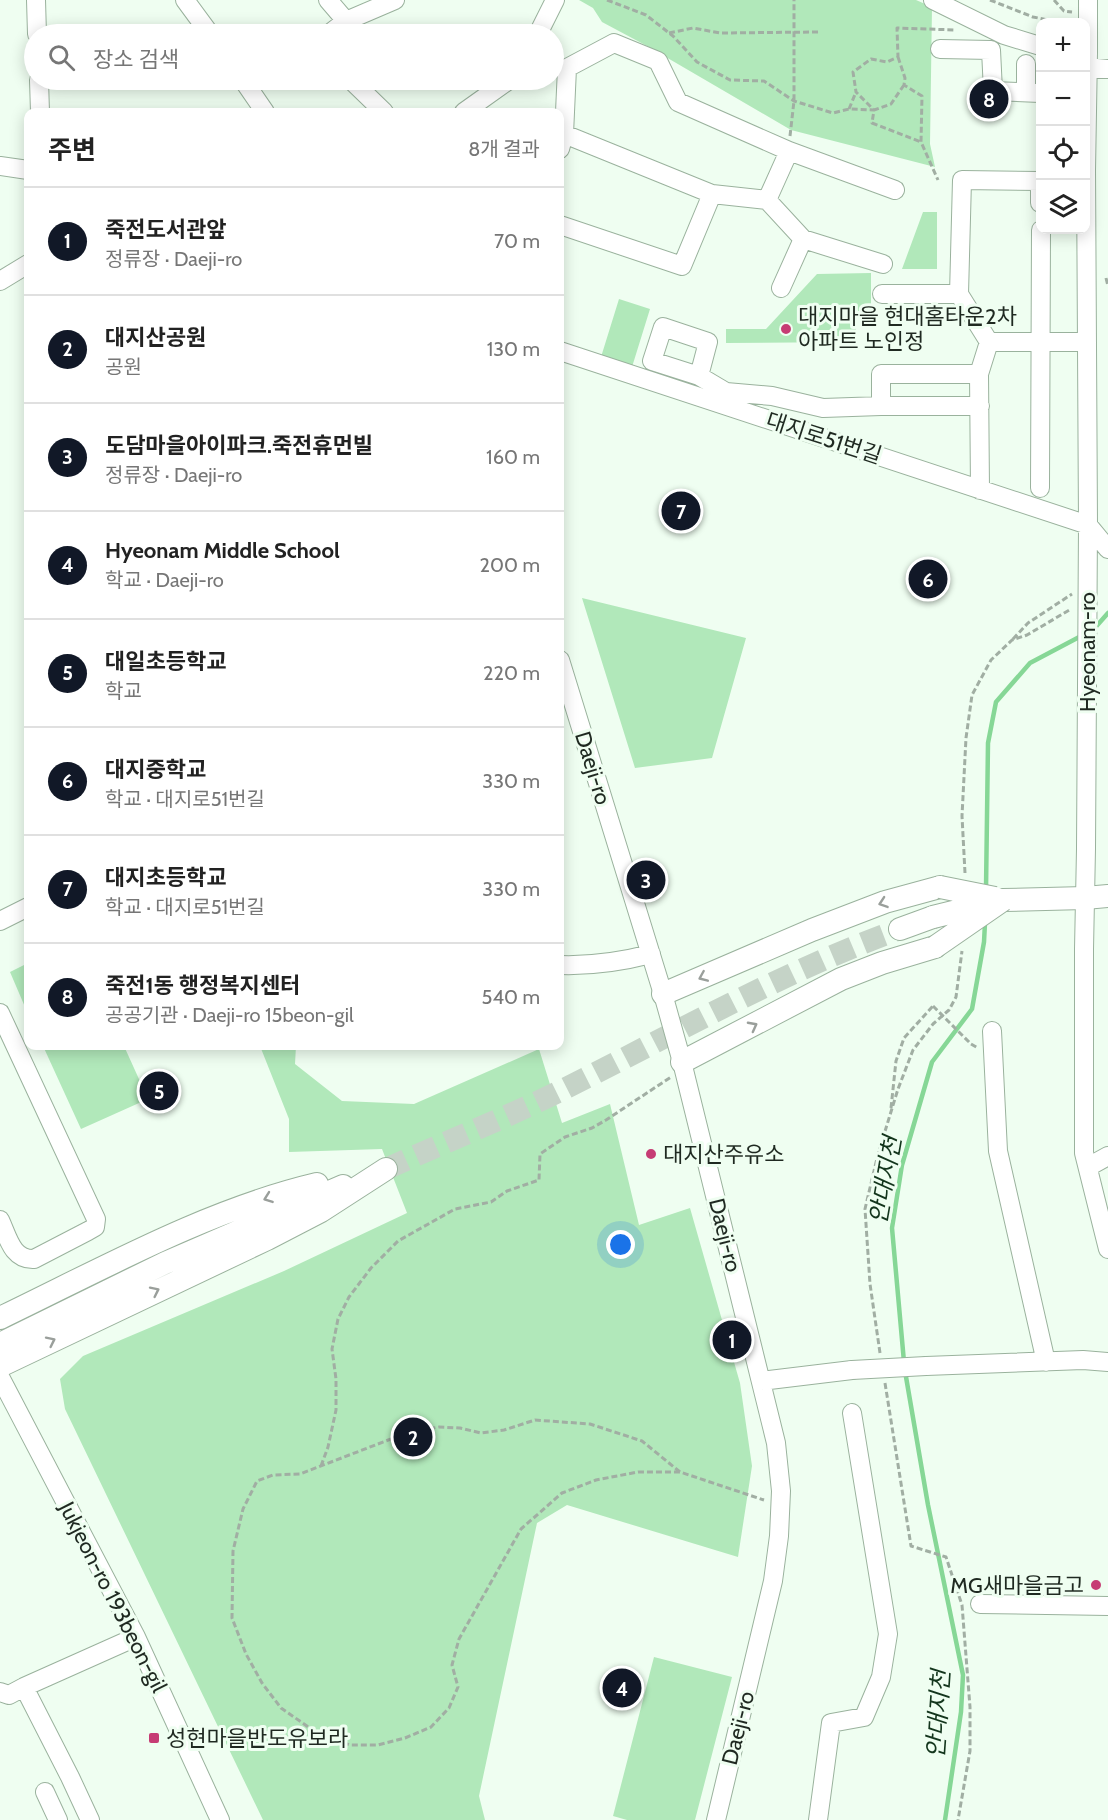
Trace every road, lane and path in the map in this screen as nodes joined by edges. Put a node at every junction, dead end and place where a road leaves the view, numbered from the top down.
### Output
1 (36, 0) edge
2 (185, 0) edge
3 (328, 0) edge
4 (395, 0) edge
5 (555, 0) edge
6 (607, 0) edge
7 (794, 0) edge
8 (933, 0) edge
9 (990, 0) edge
10 (1054, 0) edge
11 (1088, 0) edge
12 (1074, 13) dead end
13 (1038, 18) edge
14 (1088, 18) edge
15 (346, 21) junction
16 (37, 24) edge
17 (203, 24) edge
18 (342, 24) edge
19 (543, 24) edge
20 (669, 33) junction
21 (794, 33) junction
22 (819, 33) dead end
23 (1036, 45) edge
24 (940, 49) dead end
25 (965, 50) junction
26 (898, 57) junction
27 (1090, 63) edge
28 (1026, 64) dead end
29 (1108, 69) edge
30 (904, 85) junction
31 (39, 90) edge
32 (250, 90) edge
33 (361, 90) edge
34 (495, 90) edge
35 (856, 92) junction
36 (1034, 93) edge
37 (794, 101) junction
38 (40, 108) edge
39 (262, 108) edge
40 (380, 108) edge
41 (470, 108) edge
42 (849, 109) junction
43 (874, 110) junction
44 (564, 112) edge
45 (1087, 126) edge
46 (921, 142) junction
47 (564, 143) edge
48 (789, 151) junction
49 (0, 166) edge
50 (24, 169) edge
51 (938, 180) dead end
52 (1036, 182) edge
53 (895, 190) dead end
54 (712, 194) junction
55 (767, 200) junction
56 (564, 226) edge
57 (1041, 234) edge
58 (803, 239) junction
59 (883, 264) dead end
60 (24, 266) edge
61 (1106, 278) dead end
62 (24, 280) edge
63 (0, 281) edge
64 (1108, 286) edge
65 (781, 288) dead end
66 (0, 289) edge
67 (882, 294) dead end
68 (959, 294) junction
69 (1041, 341) junction
70 (989, 342) junction
71 (1087, 342) junction
72 (564, 352) edge
73 (979, 374) junction
74 (699, 376) dead end
75 (881, 406) junction
76 (980, 406) junction
77 (1040, 488) dead end
78 (980, 490) junction
79 (1088, 525) junction
80 (1105, 545) edge
81 (1087, 585) junction
82 (1080, 606) junction
83 (1012, 640) junction
84 (564, 673) edge
85 (965, 874) dead end
86 (1108, 896) edge
87 (1085, 898) junction
88 (1003, 900) junction
89 (24, 909) edge
90 (0, 921) edge
91 (900, 928) tunnel mouth
92 (963, 943) dead end
93 (651, 954) junction
94 (564, 965) edge
95 (663, 994) junction
96 (0, 1013) edge
97 (992, 1031) dead end
98 (971, 1044) dead end
99 (683, 1067) junction
100 (890, 1115) junction
101 (1108, 1156) edge
102 (1088, 1167) junction
103 (0, 1220) edge
104 (1108, 1249) edge
105 (95, 1308) junction
106 (0, 1318) edge
107 (0, 1344) edge
108 (881, 1358) dead end
109 (1046, 1362) junction
110 (1108, 1362) edge
111 (0, 1365) edge
112 (0, 1377) edge
113 (884, 1379) dead end
114 (761, 1381) junction
115 (852, 1413) dead end
116 (321, 1466) junction
117 (680, 1472) junction
118 (780, 1504) junction
119 (980, 1604) dead end
120 (1108, 1606) edge
121 (136, 1637) junction
122 (24, 1687) junction
123 (0, 1692) edge
124 (45, 1792) dead end
125 (58, 1820) edge
126 (90, 1820) edge
127 (220, 1820) edge
128 (716, 1820) edge
129 (818, 1820) edge
130 (958, 1820) edge

1 - 16 street
2 - 17 street
3 - 15 street
4 - 15 street
5 - 19 street
6 - 20 path
7 - 21 path
8 - 23 street
9 - 13 path
10 - 12 path
11 - 14 street, Hyeonam-ro, bridge
15 - 18 street
20 - 21 path
20 - 37 path
21 - 22 path
21 - 37 path
24 - 25 street
25 - 26 path
25 - 36 street
26 - 30 path
26 - 35 path
27 - 29 street
28 - 36 street
30 - 43 path
30 - 46 path
31 - 38 street
32 - 39 street
33 - 40 street
34 - 41 street
35 - 42 path
35 - 43 path
37 - 42 path
37 - 48 path
42 - 43 path
43 - 46 path
44 - 48 street
45 - 71 street, Hyeonam-ro
46 - 51 path
47 - 54 street
48 - 53 street
48 - 55 street
49 - 50 street
52 - 68 street
54 - 55 street
54 - 56 street
55 - 58 street
57 - 69 street
58 - 59 street
58 - 65 street
60 - 63 street
61 - 64 path
62 - 66 street
67 - 68 street
68 - 70 street
69 - 70 street
69 - 71 street
69 - 77 street
70 - 73 street
71 - 79 street, Hyeonam-ro
72 - 78 street, 대지로51번길
73 - 75 street
73 - 76 street
74 - 75 street
75 - 76 street
76 - 78 street
78 - 79 street, 대지로51번길
79 - 80 street
79 - 81 street, Hyeonam-ro
81 - 82 street, Hyeonam-ro
81 - 83 path
82 - 83 path
82 - 87 street, Hyeonam-ro
83 - 85 path
84 - 93 street, Daeji-ro
86 - 87 main road
87 - 88 main road
87 - 102 street, Hyeonam-ro
88 - 91 main road, bridge
88 -> 95 main road, bridge
99 -> 88 main road, bridge
89 - 90 street
92 - 100 path
93 - 94 street
93 - 95 street, Daeji-ro
95 - 99 street, Daeji-ro
96 - 103 street
97 - 109 street
98 - 100 path, bridge
99 - 114 street, Daeji-ro
99 - 116 path
100 - 108 path
101 - 102 street
102 - 104 street, Hyeonam-ro
105 -> 106 main road
105 - 107 main road
111 -> 105 main road
109 - 110 street
109 - 114 street, bridge
112 - 121 street, Jukjeon-ro 193beon-gil
113 - 130 path
114 - 118 street, Daeji-ro
115 - 129 street
116 - 117 path
116 - 117 path
117 - 118 path
118 - 128 street, Daeji-ro
119 - 120 street
121 - 122 street
121 - 127 street, Jukjeon-ro 193beon-gil
122 - 123 street
122 - 126 street
124 - 125 street

